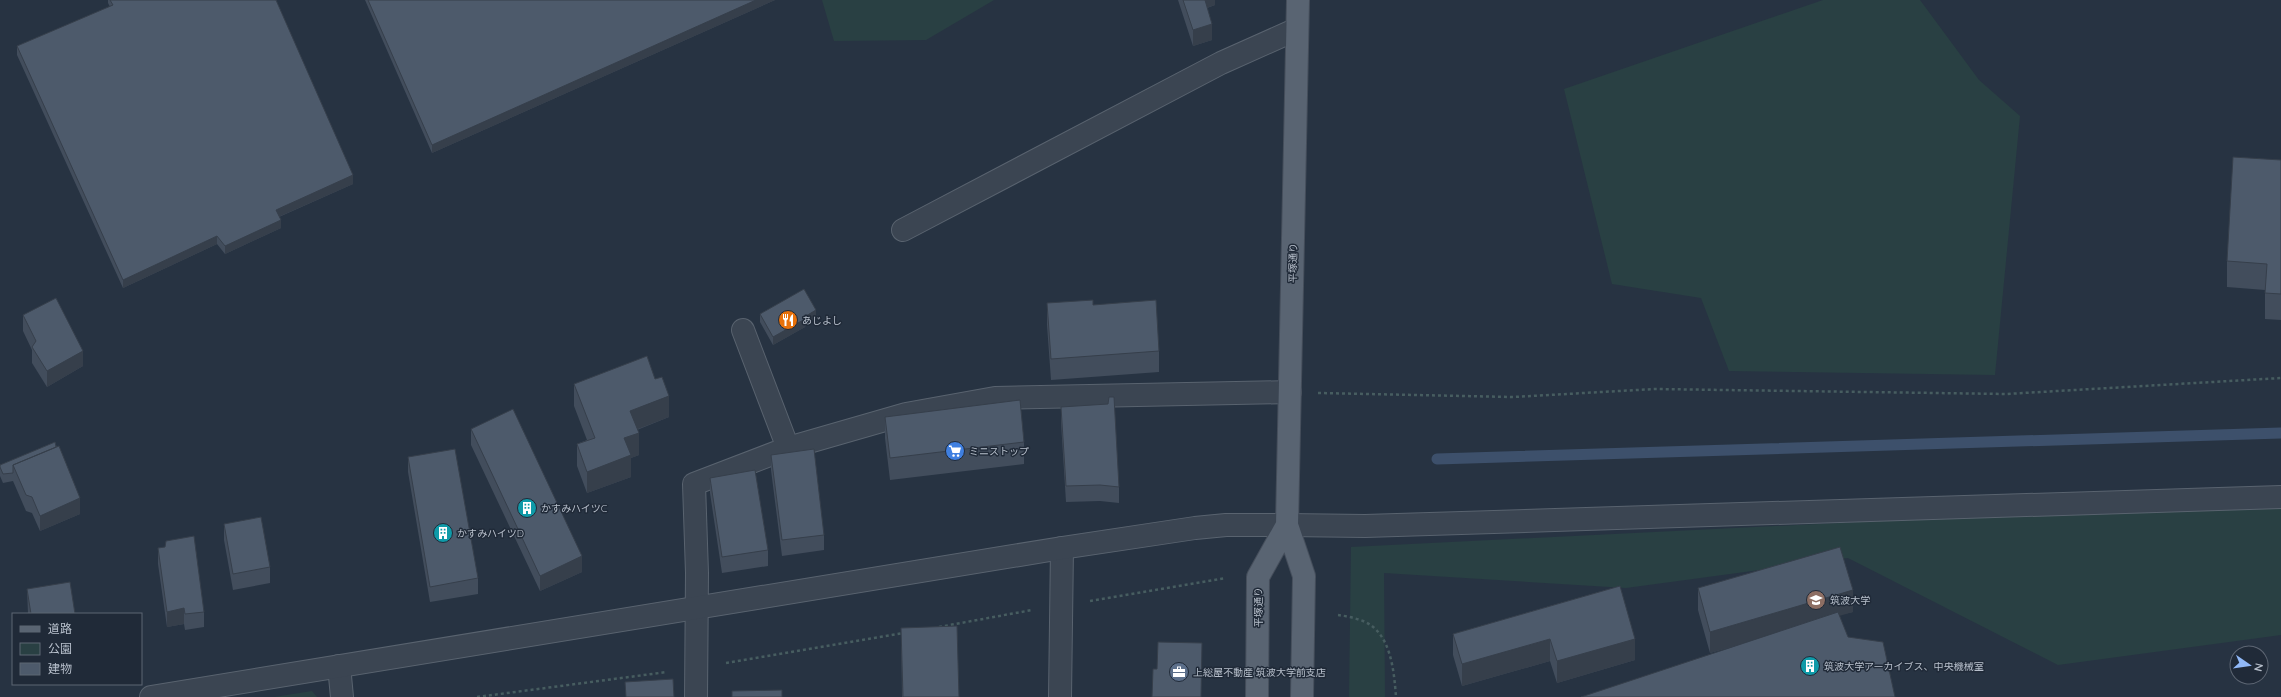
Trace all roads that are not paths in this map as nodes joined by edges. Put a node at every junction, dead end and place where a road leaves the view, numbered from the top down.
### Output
1 (1298, 0) edge
2 (1297, 29) junction
3 (903, 230) dead end
4 (742, 330) dead end
5 (1290, 392) junction
6 (788, 448) junction
7 (2281, 497) edge
8 (1287, 525) junction
9 (1062, 548) junction
10 (695, 607) junction
11 (339, 666) junction
12 (151, 697) edge
13 (342, 697) edge
14 (696, 697) edge
15 (1060, 697) edge
16 (1257, 697) edge
17 (1302, 697) edge

1 - 2 main road, 平塚通り
2 - 3 street
2 - 5 main road, 平塚通り
4 - 6 street
5 - 6 street
5 - 8 main road, 平塚通り
6 - 10 street
7 - 8 street
8 - 9 street
8 - 16 main road, 平塚通り
8 - 17 main road, 平塚通り
9 - 10 street
9 - 15 street
10 - 11 street
10 - 14 street
11 - 12 street
11 - 13 street

